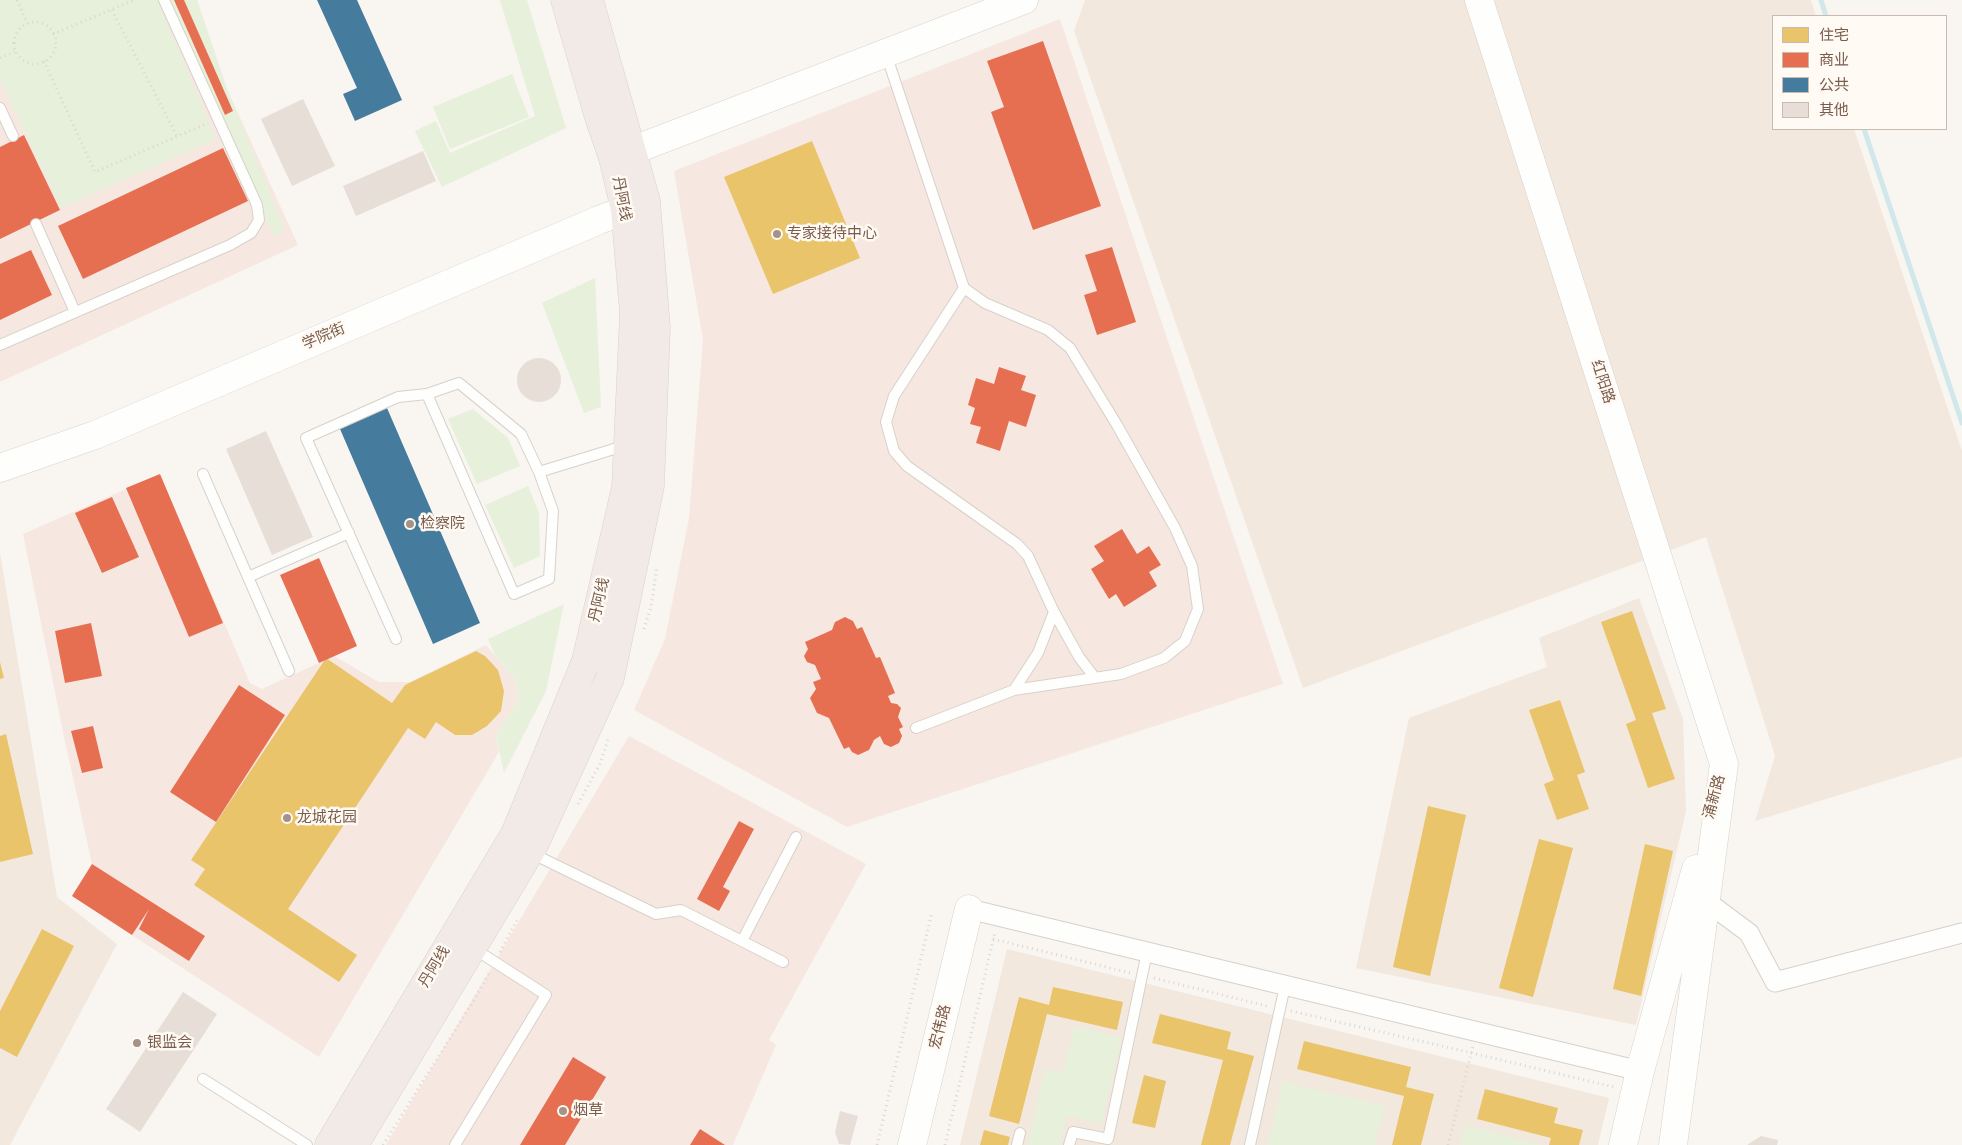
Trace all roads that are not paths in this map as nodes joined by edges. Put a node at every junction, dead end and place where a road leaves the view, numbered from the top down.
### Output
1 (164, 0) edge
2 (565, 0) edge
3 (589, 0) edge
4 (1024, 0) edge
5 (1479, 0) edge
6 (886, 53) junction
7 (0, 108) edge
8 (13, 136) dead end
9 (622, 154) junction
10 (636, 205) junction
11 (36, 224) dead end
12 (964, 288) junction
13 (75, 312) junction
14 (0, 345) edge
15 (427, 394) junction
16 (628, 444) junction
17 (0, 468) edge
18 (538, 472) junction
19 (203, 474) dead end
20 (349, 533) junction
21 (248, 577) junction
22 (1054, 612) junction
23 (396, 639) dead end
24 (289, 671) dead end
25 (1095, 678) junction
26 (1014, 690) junction
27 (916, 728) dead end
28 (1724, 764) junction
29 (796, 837) dead end
30 (530, 852) junction
31 (1706, 901) junction
32 (969, 909) joint
33 (1962, 933) edge
34 (742, 941) junction
35 (473, 948) junction
36 (1147, 952) junction
37 (783, 962) dead end
38 (1285, 986) junction
39 (1640, 1071) junction
40 (203, 1080) dead end
41 (1020, 1133) dead end
42 (307, 1145) edge
43 (329, 1145) edge
44 (354, 1145) edge
45 (455, 1145) edge
46 (912, 1145) edge
47 (1017, 1145) edge
48 (1069, 1145) edge
49 (1250, 1145) edge
50 (1623, 1145) edge
51 (1673, 1145) edge

1 - 13 lane
2 - 9 highway, 丹阿线
3 - 9 highway, 丹阿线
4 - 6 street
5 - 28 street, 红阳路
6 - 9 street
6 - 12 lane
7 - 8 lane
9 - 10 highway, 丹阿线
10 - 16 highway, 丹阿线
10 - 17 street, 学院街
10 - 30 highway, 丹阿线
11 - 13 lane
12 - 22 lane
12 - 25 lane
13 - 14 lane
15 - 18 lane
15 - 18 lane
15 - 20 lane
16 - 18 lane
16 - 43 highway, 丹阿线
19 - 21 lane
20 - 21 lane
20 - 23 lane
21 - 24 lane
22 - 25 lane
22 - 26 lane
25 - 26 lane
26 - 27 lane
28 - 31 street, 涌新路
28 - 39 street, 涌新路
29 - 34 lane
30 - 34 lane
30 - 35 highway, 丹阿线
31 - 33 street
31 - 51 street, 涌新路
32 - 36 street
32 - 46 street, 宏伟路
34 - 37 lane
35 - 44 highway, 丹阿线
35 - 45 lane
36 - 38 street
36 - 48 lane
38 - 39 street
38 - 49 lane
39 - 50 street, 涌新路
40 - 42 lane
41 - 47 lane

